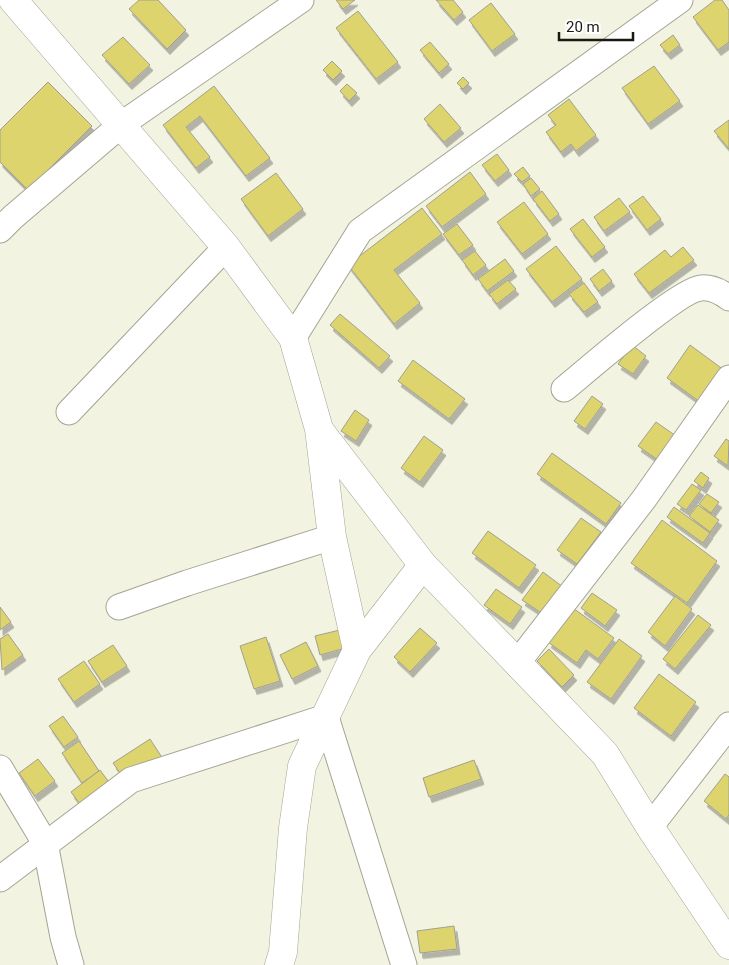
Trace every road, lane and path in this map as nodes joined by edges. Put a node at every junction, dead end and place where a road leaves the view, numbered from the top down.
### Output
1 (13, 0) edge
2 (301, 0) edge
3 (680, 0) edge
4 (122, 124) junction
5 (4, 217) edge
6 (226, 247) junction
7 (729, 298) edge
8 (293, 338) junction
9 (729, 378) edge
10 (564, 390) dead end
11 (69, 412) dead end
12 (319, 429) junction
13 (332, 537) junction
14 (423, 565) junction
15 (119, 607) dead end
16 (357, 650) junction
17 (518, 662) junction
18 (326, 717) junction
19 (729, 725) edge
20 (0, 768) edge
21 (650, 827) junction
22 (45, 843) junction
23 (0, 878) edge
24 (729, 945) edge
25 (71, 965) edge
26 (279, 965) edge
27 (404, 965) edge

1 - 4 street
2 - 4 street
3 - 8 street
4 - 5 street
4 - 6 street
6 - 8 street
6 - 11 street
7 - 10 street
8 - 12 street
9 - 17 street
12 - 13 street
12 - 14 street
13 - 15 street
13 - 16 street
14 - 16 street
14 - 17 street
16 - 18 street
17 - 21 street
18 - 22 street
18 - 26 street
18 - 27 street
19 - 21 street
20 - 22 street
21 - 24 street
22 - 23 street
22 - 25 street

